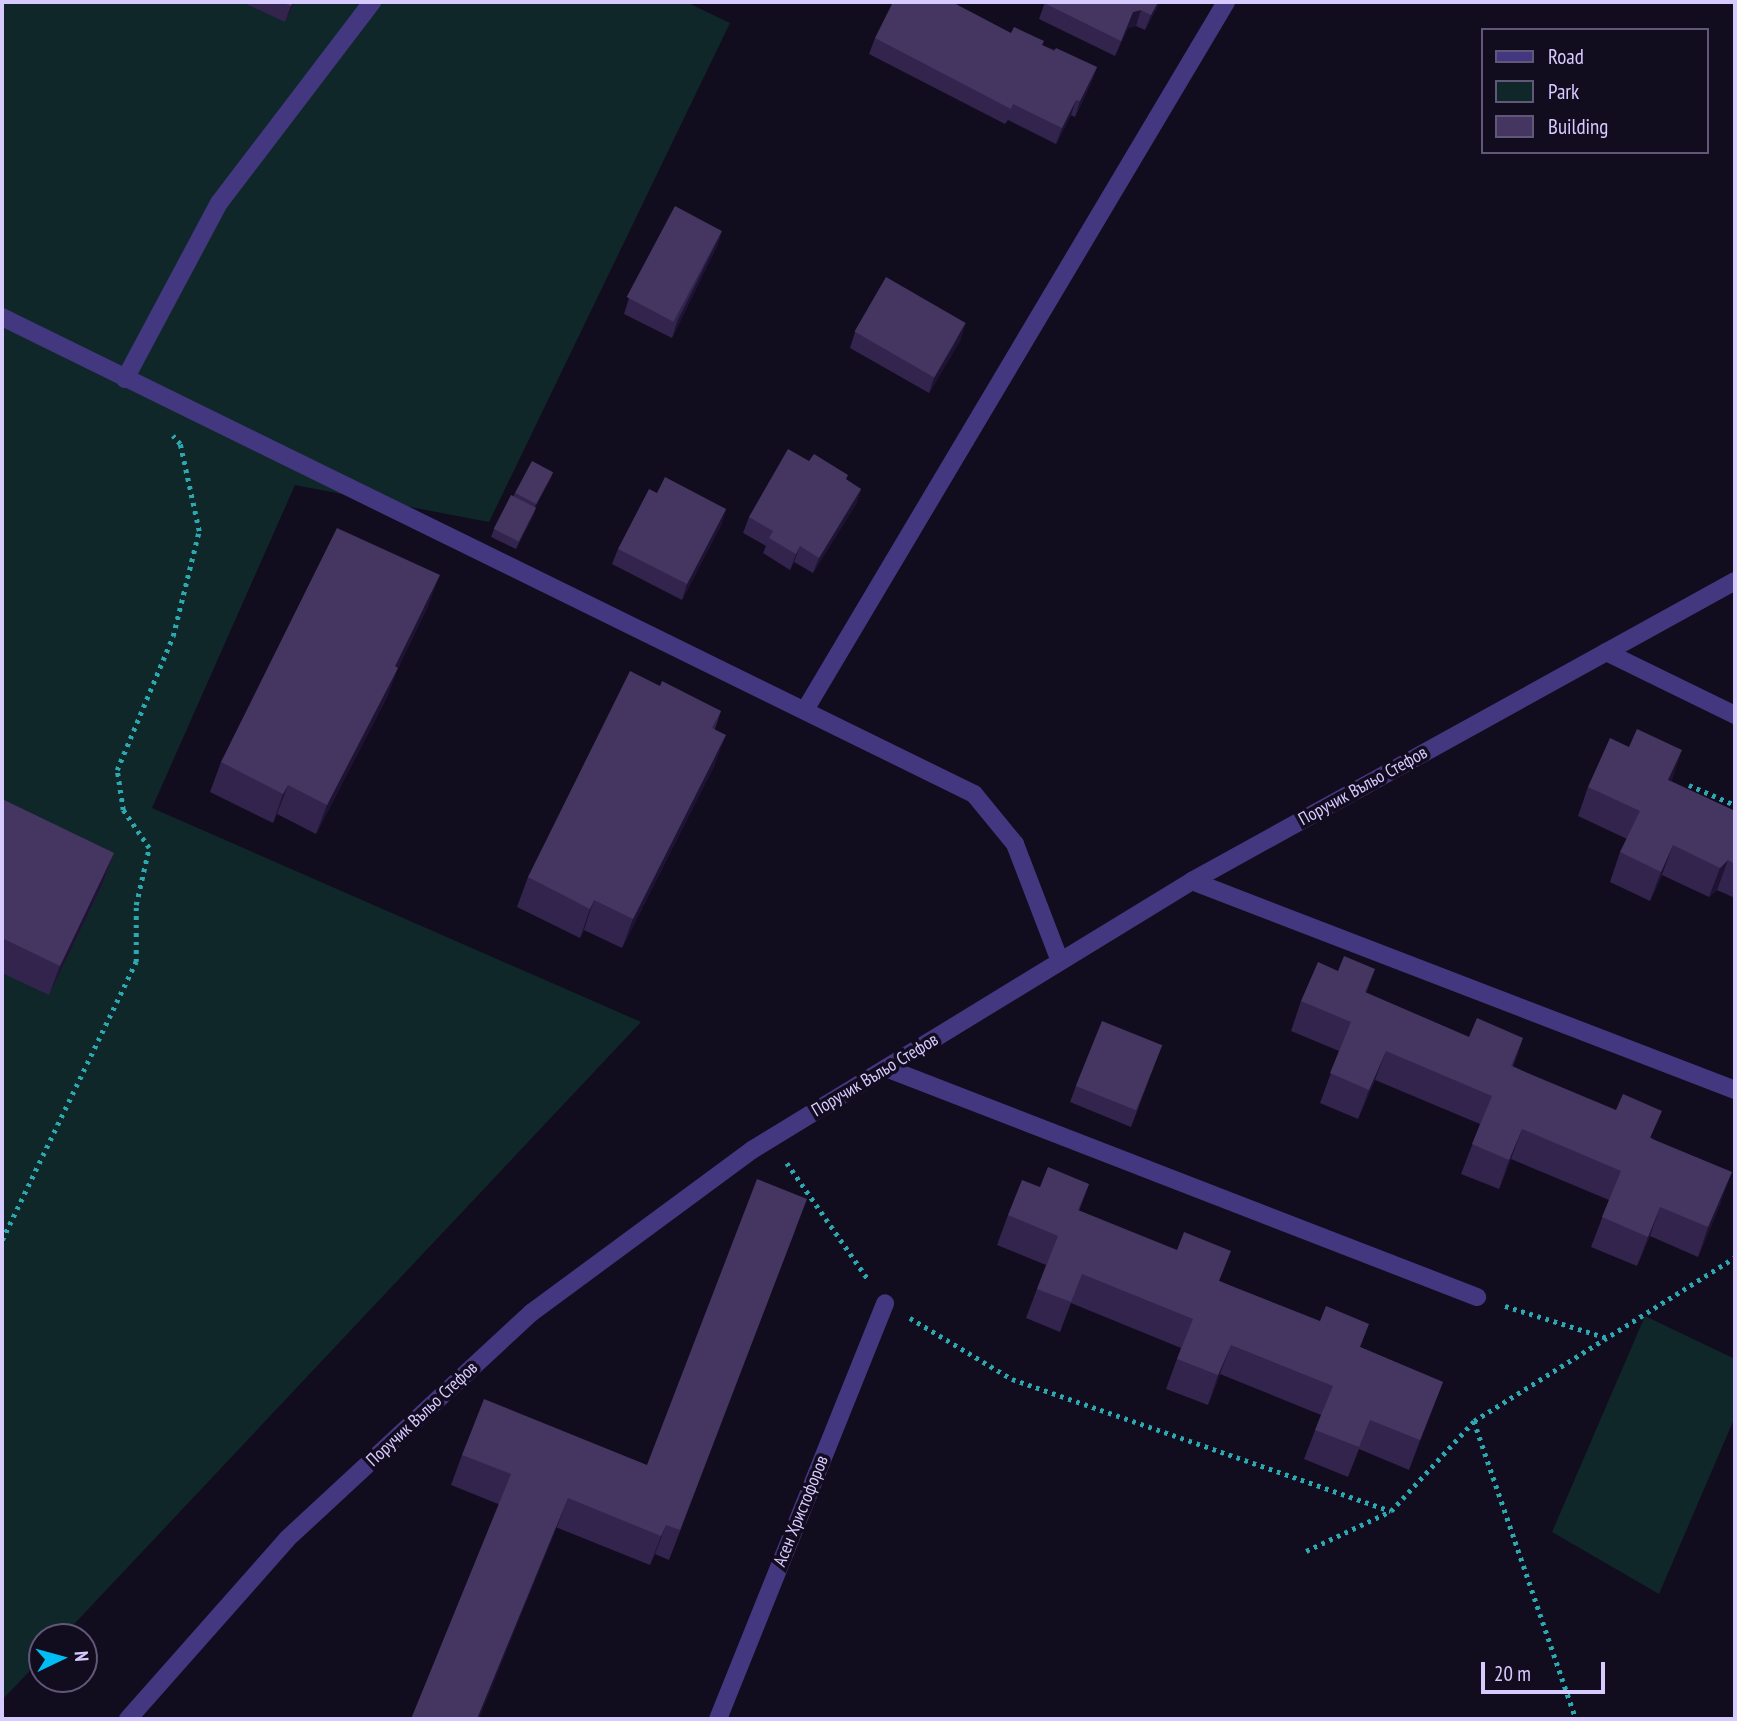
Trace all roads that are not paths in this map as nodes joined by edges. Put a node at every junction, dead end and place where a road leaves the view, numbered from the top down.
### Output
1 (372, 2) edge
2 (1226, 2) edge
3 (2, 317) edge
4 (125, 379) junction
5 (1735, 581) edge
6 (1606, 652) junction
7 (805, 710) junction
8 (1735, 715) edge
9 (1192, 881) junction
10 (1060, 961) junction
11 (886, 1068) junction
12 (1735, 1090) edge
13 (1477, 1297) road end
14 (885, 1303) road end
15 (128, 1719) edge
16 (718, 1719) edge

1 - 4 street
2 - 7 street
3 - 4 street
4 - 7 street
5 - 6 street, Поручик Въльо Стефов
6 - 8 street
6 - 9 street, Поручик Въльо Стефов
7 - 10 street
9 - 10 street, Поручик Въльо Стефов
9 - 12 street
10 - 11 street, Поручик Въльо Стефов
11 - 13 street
11 - 15 street, Поручик Въльо Стефов
14 - 16 street, Асен Христофоров

